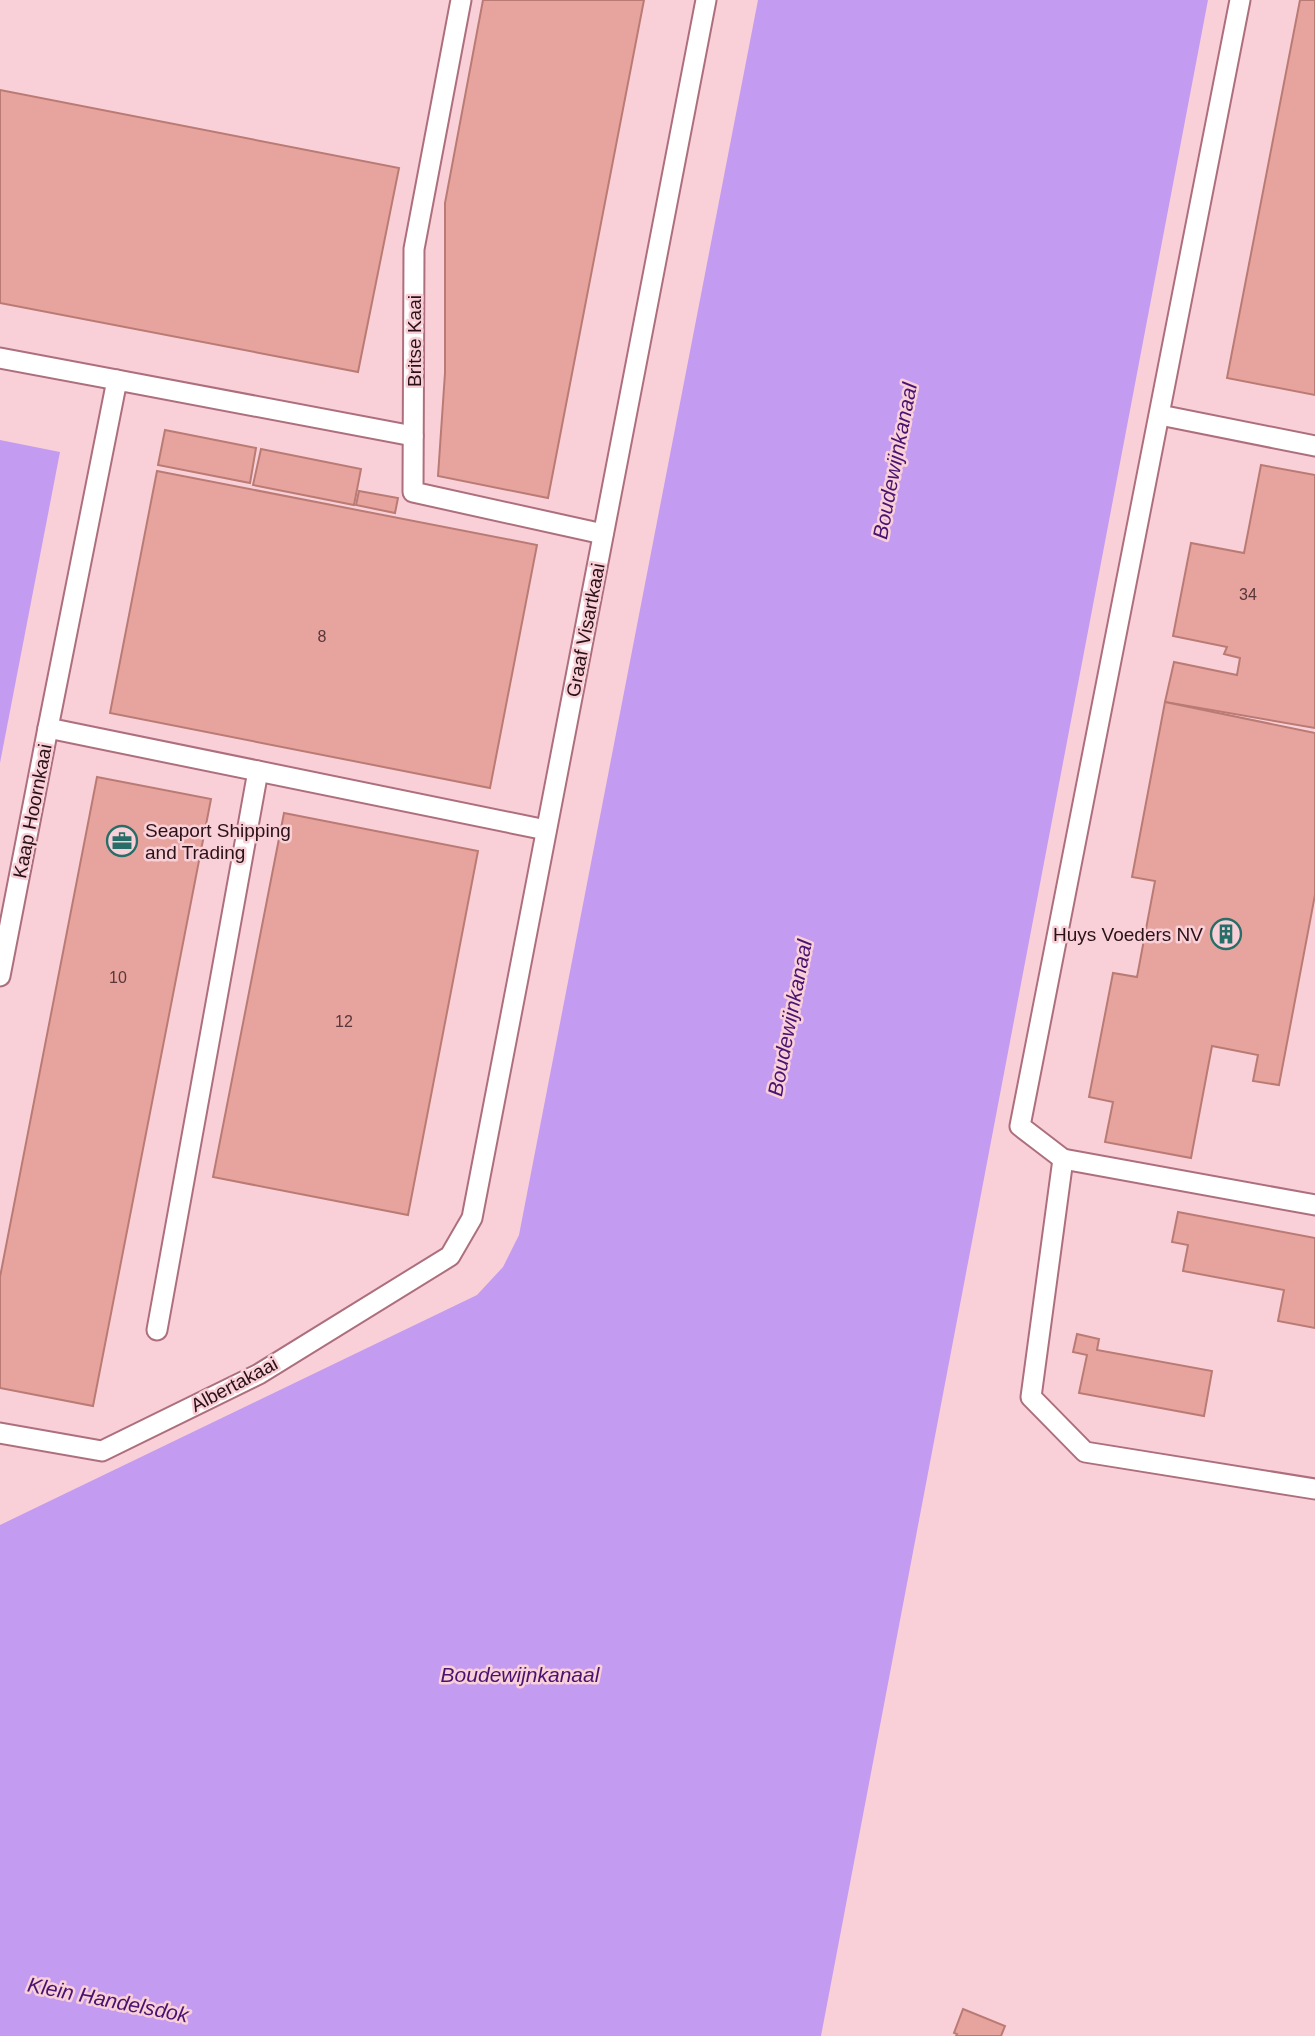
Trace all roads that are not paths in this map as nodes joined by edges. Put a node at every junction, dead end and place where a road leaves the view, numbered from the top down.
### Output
1 (461, 0) edge
2 (706, 0) edge
3 (1240, 0) edge
4 (0, 358) edge
5 (117, 380) junction
6 (1160, 415) junction
7 (413, 436) junction
8 (1315, 446) edge
9 (603, 534) junction
10 (48, 728) junction
11 (258, 771) junction
12 (546, 830) junction
13 (0, 976) edge
14 (1063, 1159) junction
15 (1315, 1205) edge
16 (450, 1256) joint
17 (157, 1330) dead end
18 (0, 1433) edge
19 (1315, 1489) edge

1 - 7 lane, Britse Kaai
2 - 9 lane, Graaf Visartkaai
3 - 6 lane
4 - 5 lane
5 - 7 lane
5 - 10 lane, Kaap Hoornkaai
6 - 8 lane
6 - 14 lane
7 - 9 lane, Britse Kaai
9 - 12 lane, Graaf Visartkaai
10 - 11 lane
10 - 13 lane, Kaap Hoornkaai
11 - 12 lane
11 - 17 lane
12 - 16 lane, Graaf Visartkaai
14 - 15 lane
14 - 19 lane
16 - 18 lane, Albertakaai

